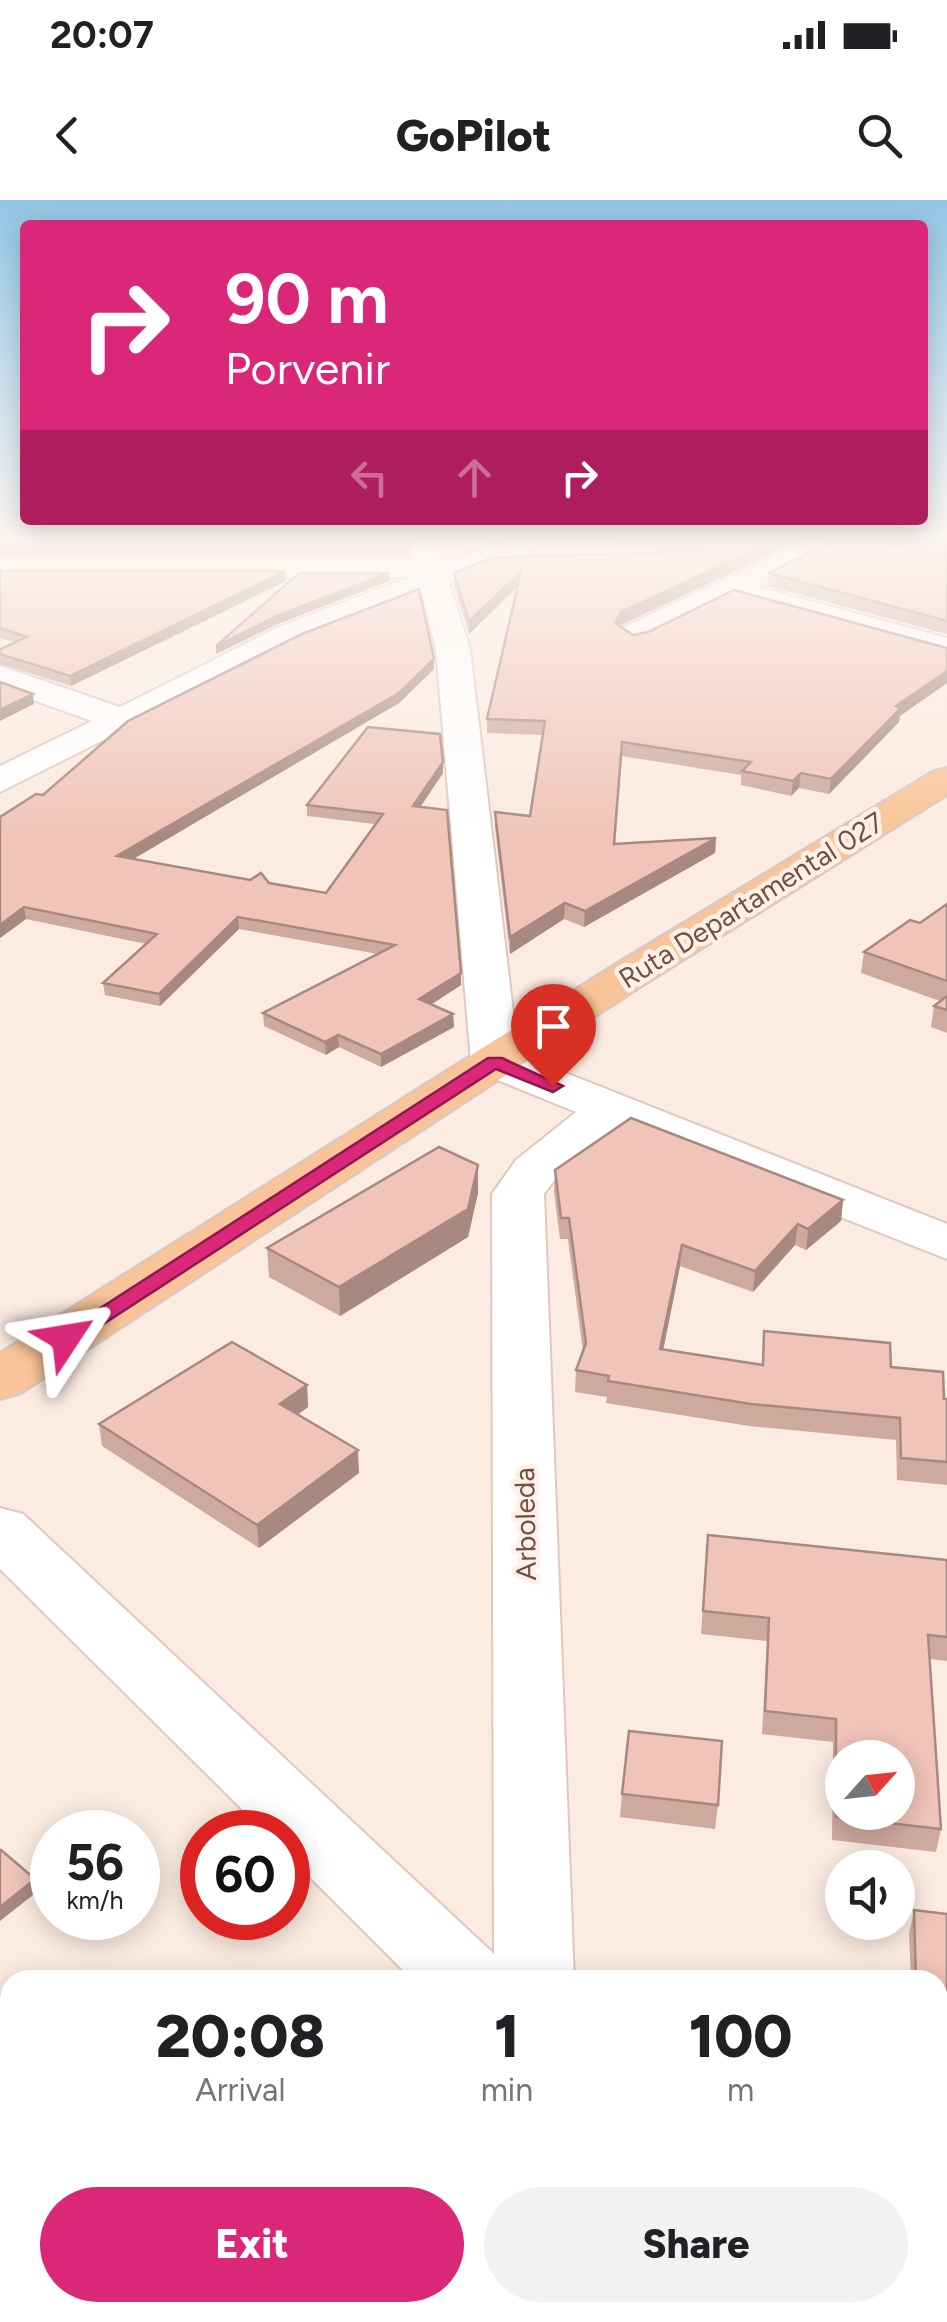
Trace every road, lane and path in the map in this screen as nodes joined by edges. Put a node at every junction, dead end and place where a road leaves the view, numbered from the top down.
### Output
1 (280, 639) edge
2 (451, 639) edge
3 (914, 639) edge
4 (947, 648) edge
5 (0, 676) edge
6 (118, 718) junction
7 (947, 779) edge
8 (0, 781) edge
9 (495, 1062) junction
10 (611, 1109) junction
11 (947, 1244) edge
12 (0, 1380) edge
13 (0, 1530) edge
14 (456, 1970) edge
15 (534, 1970) edge

1 - 6 street
2 - 9 street
3 - 4 street
5 - 6 street
6 - 8 street
7 - 9 main road, Ruta Departamental 027
9 - 10 street
9 - 12 main road, Ruta Departamental 027
10 - 11 street
10 - 15 street, Arboleda
13 - 14 street

